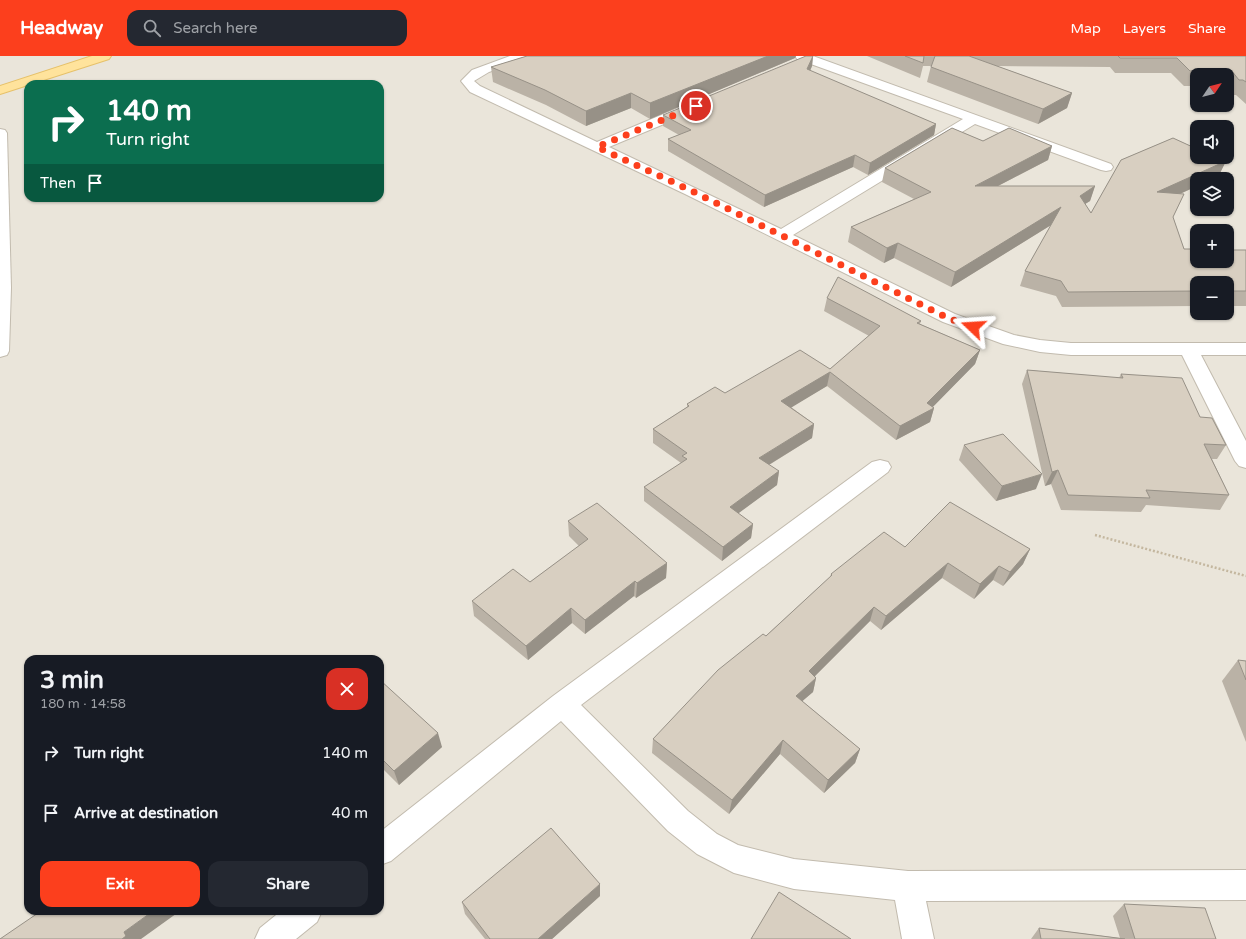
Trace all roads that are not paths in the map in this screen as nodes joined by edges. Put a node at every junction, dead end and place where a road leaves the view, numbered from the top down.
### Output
1 (105, 56) edge
2 (523, 56) edge
3 (802, 60) edge
4 (31, 80) edge
5 (24, 82) edge
6 (0, 90) edge
7 (699, 104) edge
8 (973, 119) junction
9 (0, 133) edge
10 (597, 147) junction
11 (1106, 167) dead end
12 (781, 236) junction
13 (1189, 349) junction
14 (1246, 349) edge
15 (0, 351) edge
16 (1246, 461) edge
17 (880, 467) dead end
18 (562, 704) junction
19 (384, 848) edge
20 (1246, 884) edge
21 (908, 886) junction
22 (301, 915) edge
23 (271, 939) edge
24 (918, 939) edge

1 - 4 main road
2 - 10 street
3 - 8 street
5 - 6 main road
7 - 10 street
8 - 11 street
8 - 12 street
9 - 15 street
10 - 12 street
12 - 13 street
13 - 14 street
13 - 16 street
17 - 18 street
18 - 19 street
18 - 21 street
20 - 21 street
21 - 24 street
22 - 23 street

